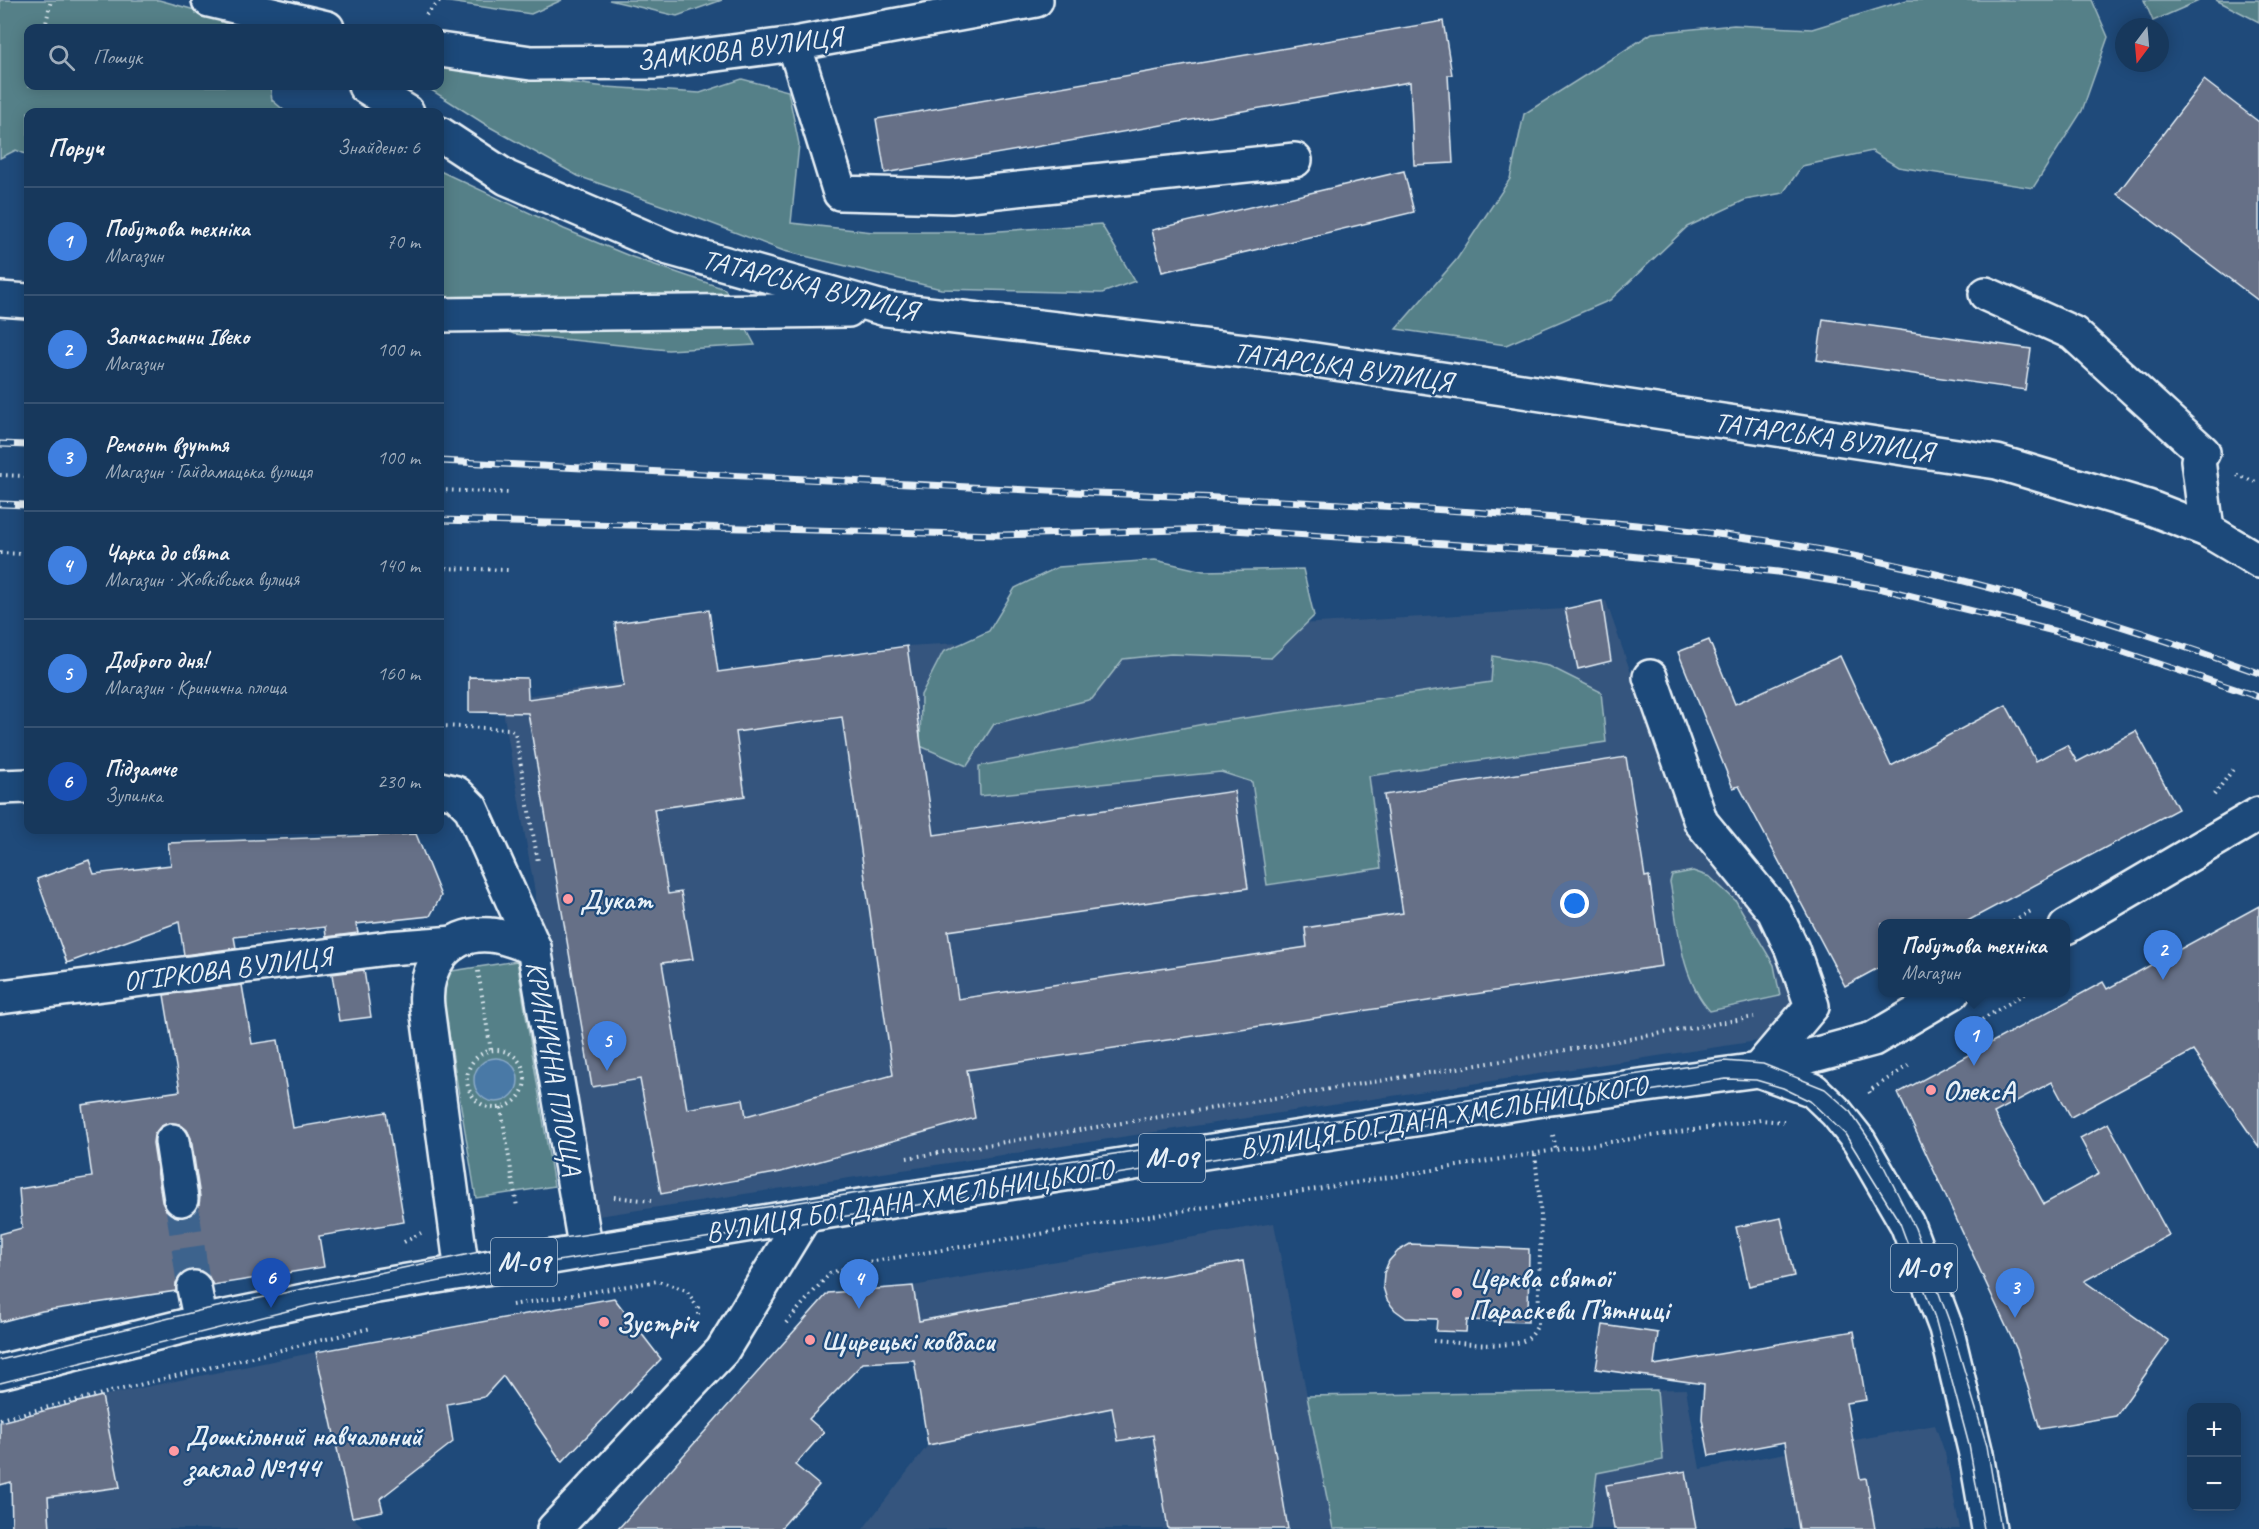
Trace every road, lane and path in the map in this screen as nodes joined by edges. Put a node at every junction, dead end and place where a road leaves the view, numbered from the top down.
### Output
1 (51, 0) edge
2 (210, 0) edge
3 (1036, 0) edge
4 (248, 11) junction
5 (46, 24) edge
6 (269, 24) edge
7 (308, 24) edge
8 (794, 44) junction
9 (444, 51) edge
10 (371, 90) edge
11 (401, 108) edge
12 (444, 137) edge
13 (1295, 160) dead end
14 (1986, 294) dead end
15 (0, 299) edge
16 (24, 301) edge
17 (886, 309) junction
18 (444, 315) edge
19 (0, 475) edge
20 (24, 476) edge
21 (444, 490) edge
22 (511, 493) dead end
23 (2207, 530) junction
24 (0, 553) edge
25 (24, 554) edge
26 (2259, 561) edge
27 (444, 568) edge
28 (510, 570) dead end
29 (1650, 677) dead end
30 (24, 786) edge
31 (0, 787) edge
32 (444, 790) edge
33 (2259, 814) edge
34 (2070, 925) edge
35 (463, 940) junction
36 (534, 948) junction
37 (0, 997) edge
38 (1946, 997) edge
39 (1812, 1006) junction
40 (491, 1051) junction
41 (1758, 1070) junction
42 (501, 1108) junction
43 (1791, 1123) dead end
44 (172, 1141) dead end
45 (1535, 1154) junction
46 (899, 1159) dead end
47 (608, 1197) dead end
48 (181, 1199) tunnel mouth
49 (662, 1202) dead end
50 (517, 1207) dead end
51 (804, 1217) junction
52 (586, 1251) junction
53 (462, 1272) junction
54 (830, 1273) dead end
55 (195, 1288) tunnel mouth
56 (686, 1290) dead end
57 (510, 1305) dead end
58 (201, 1323) junction
59 (374, 1328) dead end
60 (1433, 1341) dead end
61 (0, 1372) edge
62 (0, 1419) edge
63 (554, 1529) edge
64 (1989, 1529) edge

1 - 5 path
2 - 4 street
3 - 8 street, ЗАМКОВА ВУЛИЦЯ
4 - 6 street
4 - 7 street
8 - 9 street, ЗАМКОВА ВУЛИЦЯ
8 - 13 street
10 - 11 street
12 - 17 street, ТАТАРСЬКА ВУЛИЦЯ
14 - 23 street
15 - 16 street
17 - 18 street
17 - 23 street, ТАТАРСЬКА ВУЛИЦЯ
19 - 20 path
21 - 22 path
23 - 26 street, ТАТАРСЬКА ВУЛИЦЯ
24 - 25 path
27 - 28 path
29 - 39 street
30 - 31 street
32 - 36 street
33 - 34 street
35 - 36 street, КРИНИЧНА ПЛОЩА
35 - 37 street, ОГІРКОВА ВУЛИЦЯ
35 - 40 path
35 - 53 street
36 - 52 street, КРИНИЧНА ПЛОЩА
38 - 41 street, ВУЛИЦЯ БОГДАНА ХМЕЛЬНИЦЬКОГО
39 - 41 street
39 - 46 path
40 - 42 path
40 - 42 path
41 - 51 street, ВУЛИЦЯ БОГДАНА ХМЕЛЬНИЦЬКОГО / М-09
41 - 64 street, М-09
42 - 50 path
43 - 45 path
44 - 48 street
45 - 54 path
45 - 60 path
47 - 49 path
51 - 52 street, ВУЛИЦЯ БОГДАНА ХМЕЛЬНИЦЬКОГО / М-09
51 - 63 street
52 - 53 street, ВУЛИЦЯ БОГДАНА ХМЕЛЬНИЦЬКОГО / М-09
53 - 58 street, ВУЛИЦЯ БОГДАНА ХМЕЛЬНИЦЬКОГО / М-09
55 - 58 street
56 - 57 path
58 - 61 street, ВУЛИЦЯ БОГДАНА ХМЕЛЬНИЦЬКОГО / М-09
59 - 62 path

